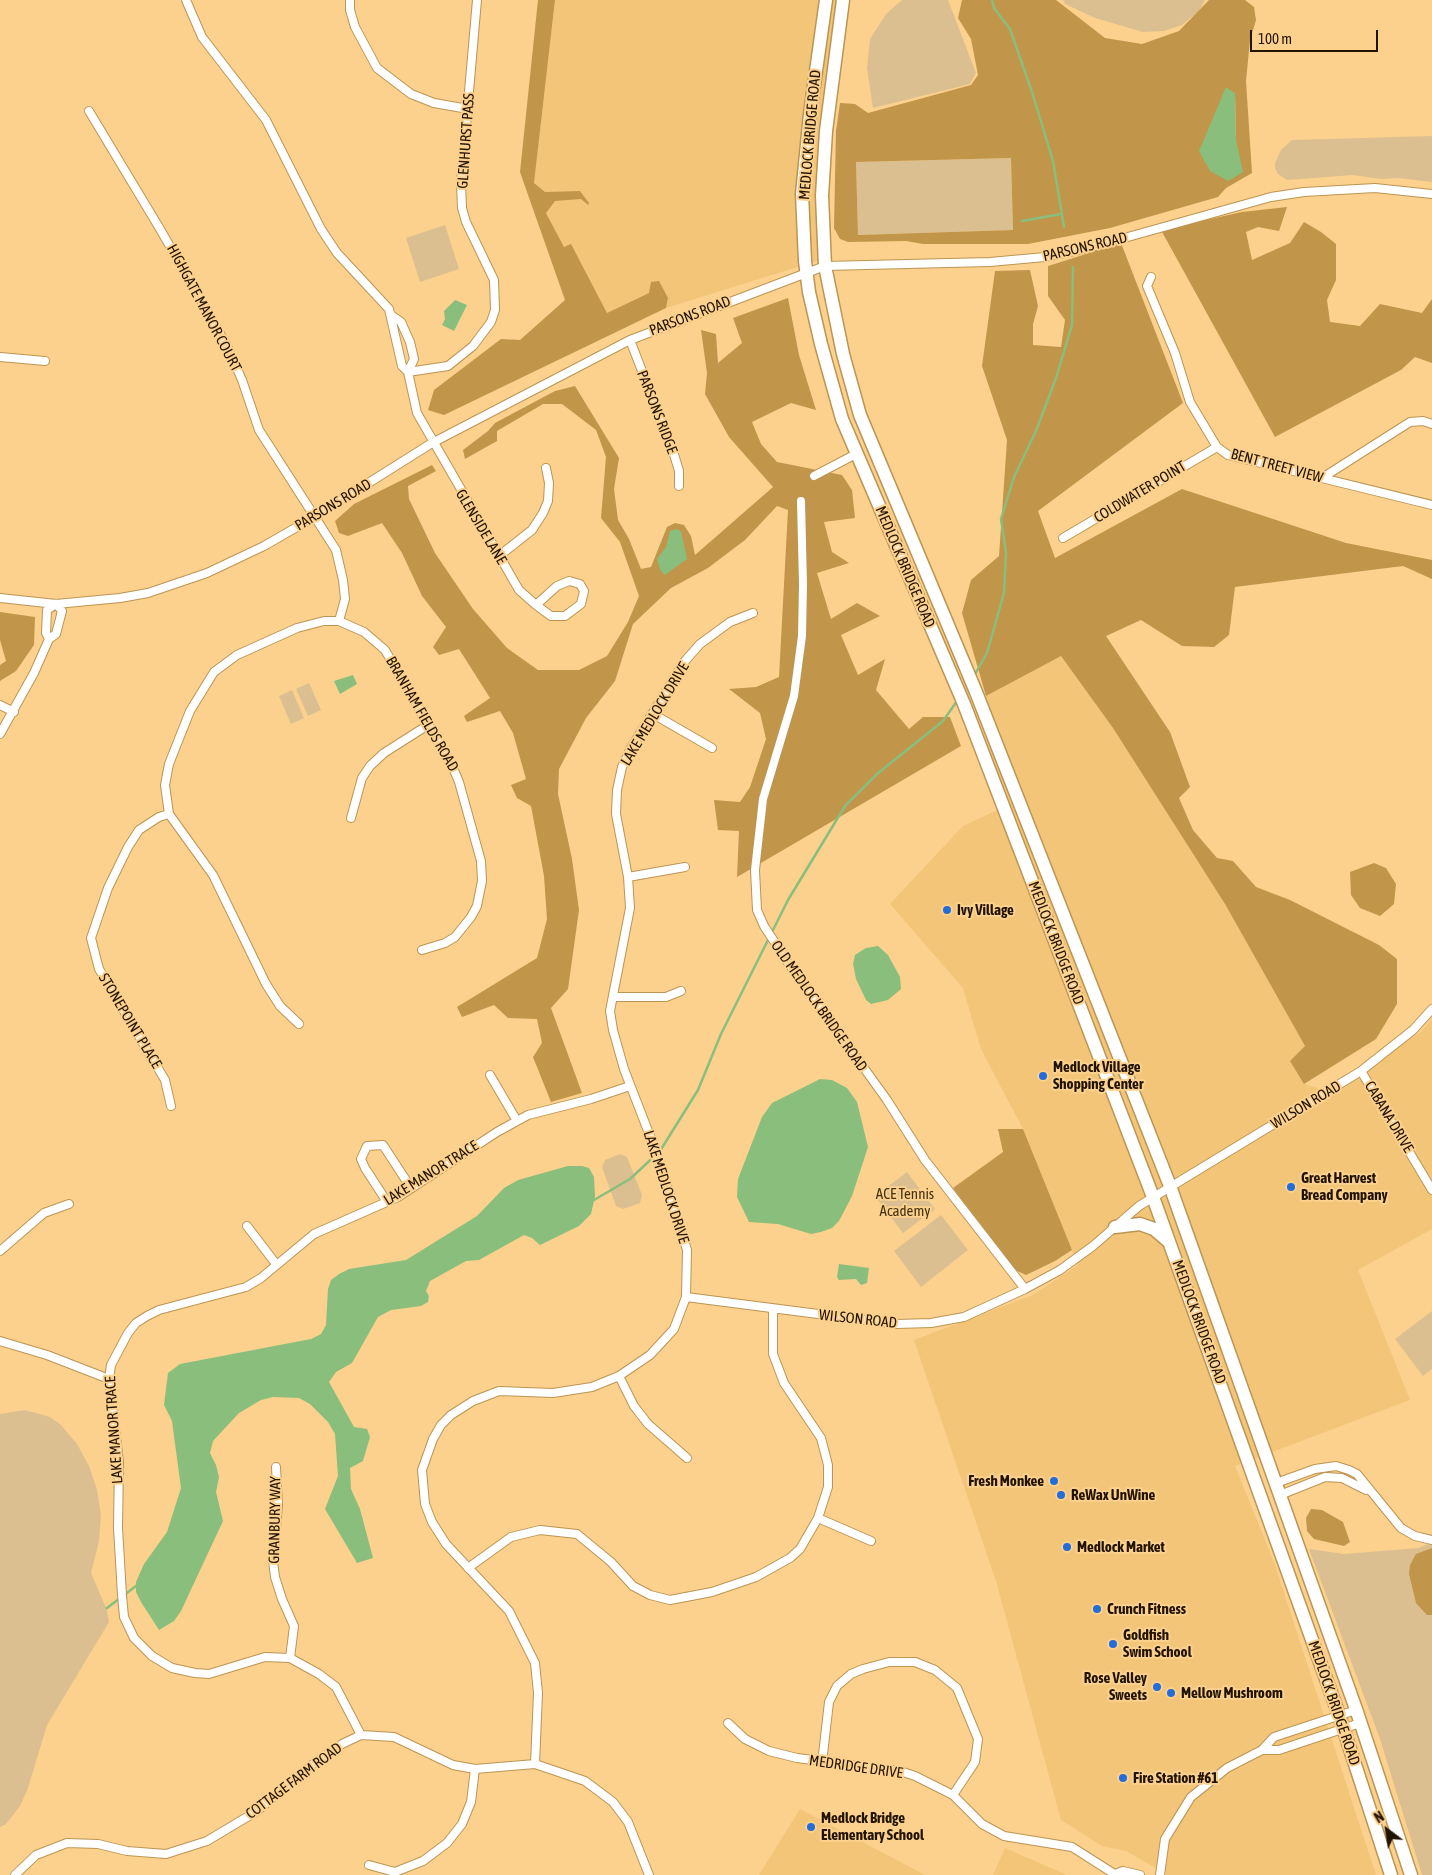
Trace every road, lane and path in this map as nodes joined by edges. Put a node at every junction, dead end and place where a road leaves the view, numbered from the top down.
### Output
1 (186, 0) edge
2 (350, 0) edge
3 (477, 0) edge
4 (826, 0) edge
5 (843, 0) edge
6 (468, 109) junction
7 (89, 111) dead end
8 (1432, 194) edge
9 (825, 266) junction
10 (806, 273) junction
11 (1151, 277) dead end
12 (392, 315) junction
13 (630, 340) junction
14 (0, 357) edge
15 (46, 361) dead end
16 (408, 372) junction
17 (1432, 424) edge
18 (432, 443) junction
19 (1217, 447) junction
20 (856, 454) junction
21 (546, 468) dead end
22 (814, 476) dead end
23 (1322, 478) junction
24 (679, 486) dead end
25 (801, 501) dead end
26 (1432, 505) edge
27 (316, 516) junction
28 (1063, 538) dead end
29 (499, 556) junction
30 (0, 598) edge
31 (56, 604) junction
32 (536, 605) junction
33 (753, 613) dead end
34 (339, 620) junction
35 (49, 638) junction
36 (0, 705) edge
37 (14, 712) junction
38 (653, 714) junction
39 (428, 725) junction
40 (0, 734) edge
41 (712, 748) dead end
42 (169, 814) junction
43 (351, 818) dead end
44 (685, 867) dead end
45 (628, 877) junction
46 (422, 950) dead end
47 (681, 991) dead end
48 (613, 997) junction
49 (1432, 1009) edge
50 (299, 1024) dead end
51 (1361, 1071) junction
52 (490, 1075) dead end
53 (630, 1086) junction
54 (171, 1106) dead end
55 (517, 1120) junction
56 (1170, 1186) junction
57 (411, 1188) junction
58 (1432, 1190) edge
59 (1153, 1197) junction
60 (387, 1202) junction
61 (69, 1204) dead end
62 (247, 1226) dead end
63 (1115, 1227) junction
64 (1170, 1242) junction
65 (0, 1251) edge
66 (276, 1264) junction
67 (1025, 1289) junction
68 (686, 1297) junction
69 (773, 1310) junction
70 (0, 1342) edge
71 (1215, 1367) junction
72 (619, 1376) junction
73 (108, 1379) junction
74 (687, 1458) dead end
75 (276, 1467) dead end
76 (1311, 1470) junction
77 (1314, 1480) junction
78 (1278, 1489) junction
79 (1370, 1493) junction
80 (1262, 1496) junction
81 (818, 1518) junction
82 (1432, 1540) edge
83 (871, 1541) dead end
84 (468, 1568) junction
85 (1321, 1611) junction
86 (290, 1658) junction
87 (1356, 1710) junction
88 (1339, 1715) junction
89 (728, 1723) dead end
90 (1360, 1723) junction
91 (1343, 1728) junction
92 (361, 1735) junction
93 (1262, 1750) junction
94 (822, 1762) junction
95 (535, 1764) junction
96 (475, 1768) junction
97 (953, 1795) junction
98 (369, 1865) dead end
99 (1116, 1874) edge
100 (15, 1875) edge
101 (649, 1875) edge
102 (1140, 1875) edge
103 (1160, 1875) edge
104 (1391, 1875) edge
105 (1411, 1875) edge

1 - 12 street
2 - 6 street
3 - 6 street, GLENHURST PASS
4 - 10 highway, MEDLOCK BRIDGE ROAD
5 - 9 highway, MEDLOCK BRIDGE ROAD
6 - 16 street, GLENHURST PASS
7 - 27 street, HIGHGATE MANOR COURT
8 - 9 street, PARSONS ROAD
9 - 10 street, PARSONS ROAD
9 - 56 highway, MEDLOCK BRIDGE ROAD
10 - 13 street, PARSONS ROAD
10 - 20 highway, MEDLOCK BRIDGE ROAD
11 - 19 street, BENT TREET VIEW
12 - 16 street
12 - 16 street
13 - 18 street, PARSONS ROAD
13 - 24 street, PARSONS RIDGE
14 - 15 street
16 - 18 street
17 - 23 street
18 - 27 street, PARSONS ROAD
18 - 29 street, GLENSIDE LANE
19 - 23 street, BENT TREET VIEW
19 - 28 street, COLDWATER POINT
20 - 22 street
20 - 59 highway, MEDLOCK BRIDGE ROAD
21 - 29 street
23 - 26 street, BENT TREET VIEW
25 - 67 street, OLD MEDLOCK BRIDGE ROAD
27 - 31 street, PARSONS ROAD
27 - 34 street, HIGHGATE MANOR COURT
29 - 32 street, GLENSIDE LANE
30 - 31 street, PARSONS ROAD
31 - 35 street
31 - 35 street
32 - 32 street, GLENSIDE LANE
33 - 38 street, LAKE MEDLOCK DRIVE
34 - 39 street, BRANHAM FIELDS ROAD
34 - 42 street
35 - 37 street
36 - 37 street
37 - 40 street
38 - 41 street
38 - 45 street, LAKE MEDLOCK DRIVE
39 - 43 street
39 - 46 street, BRANHAM FIELDS ROAD
42 - 50 street
42 - 54 street, STONEPOINT PLACE
44 - 45 street
45 - 48 street, LAKE MEDLOCK DRIVE
47 - 48 street
48 - 53 street, LAKE MEDLOCK DRIVE
49 - 51 street, WILSON ROAD
51 - 56 street, WILSON ROAD
51 - 58 street, CABANA DRIVE
52 - 55 street
53 - 55 street, LAKE MANOR TRACE
53 - 68 street, LAKE MEDLOCK DRIVE
55 - 57 street, LAKE MANOR TRACE
56 - 59 street
56 - 78 highway, MEDLOCK BRIDGE ROAD
57 - 60 street, LAKE MANOR TRACE
57 - 60 street
59 - 63 street
59 - 64 highway, MEDLOCK BRIDGE ROAD
60 - 66 street, LAKE MANOR TRACE
61 - 65 street
62 - 66 street
63 - 64 highway
63 - 67 street
64 - 71 highway, MEDLOCK BRIDGE ROAD
66 - 73 street, LAKE MANOR TRACE
67 - 69 street, WILSON ROAD
68 - 69 street, WILSON ROAD
68 - 72 street, LAKE MEDLOCK DRIVE
69 - 81 street
70 - 73 street
71 - 78 highway
71 - 80 highway, MEDLOCK BRIDGE ROAD
72 - 74 street
72 - 84 street, LAKE MEDLOCK DRIVE
73 - 86 street, LAKE MANOR TRACE
75 - 86 street, GRANBURY WAY
76 - 77 street
76 - 78 street
76 - 79 street
77 - 78 street
77 - 79 street
78 - 85 highway, MEDLOCK BRIDGE ROAD
79 - 82 street
80 - 85 highway
80 - 88 highway, MEDLOCK BRIDGE ROAD
81 - 83 street
81 - 84 street
84 - 95 street, LAKE MEDLOCK DRIVE
85 - 87 highway, MEDLOCK BRIDGE ROAD
86 - 92 street, LAKE MANOR TRACE
87 - 88 street
87 - 90 highway, MEDLOCK BRIDGE ROAD
88 - 91 highway, MEDLOCK BRIDGE ROAD
88 - 93 street
89 - 94 street, MEDRIDGE DRIVE
90 - 91 street
90 - 105 highway, MEDLOCK BRIDGE ROAD
91 - 93 street
91 - 104 highway, MEDLOCK BRIDGE ROAD
92 - 96 street
92 - 100 street, COTTAGE FARM ROAD
93 - 103 street
94 - 97 street, MEDRIDGE DRIVE
94 - 97 street
95 - 96 street
95 - 101 street
96 - 98 street
97 - 99 street, MEDRIDGE DRIVE
99 - 102 street, MEDRIDGE DRIVE

